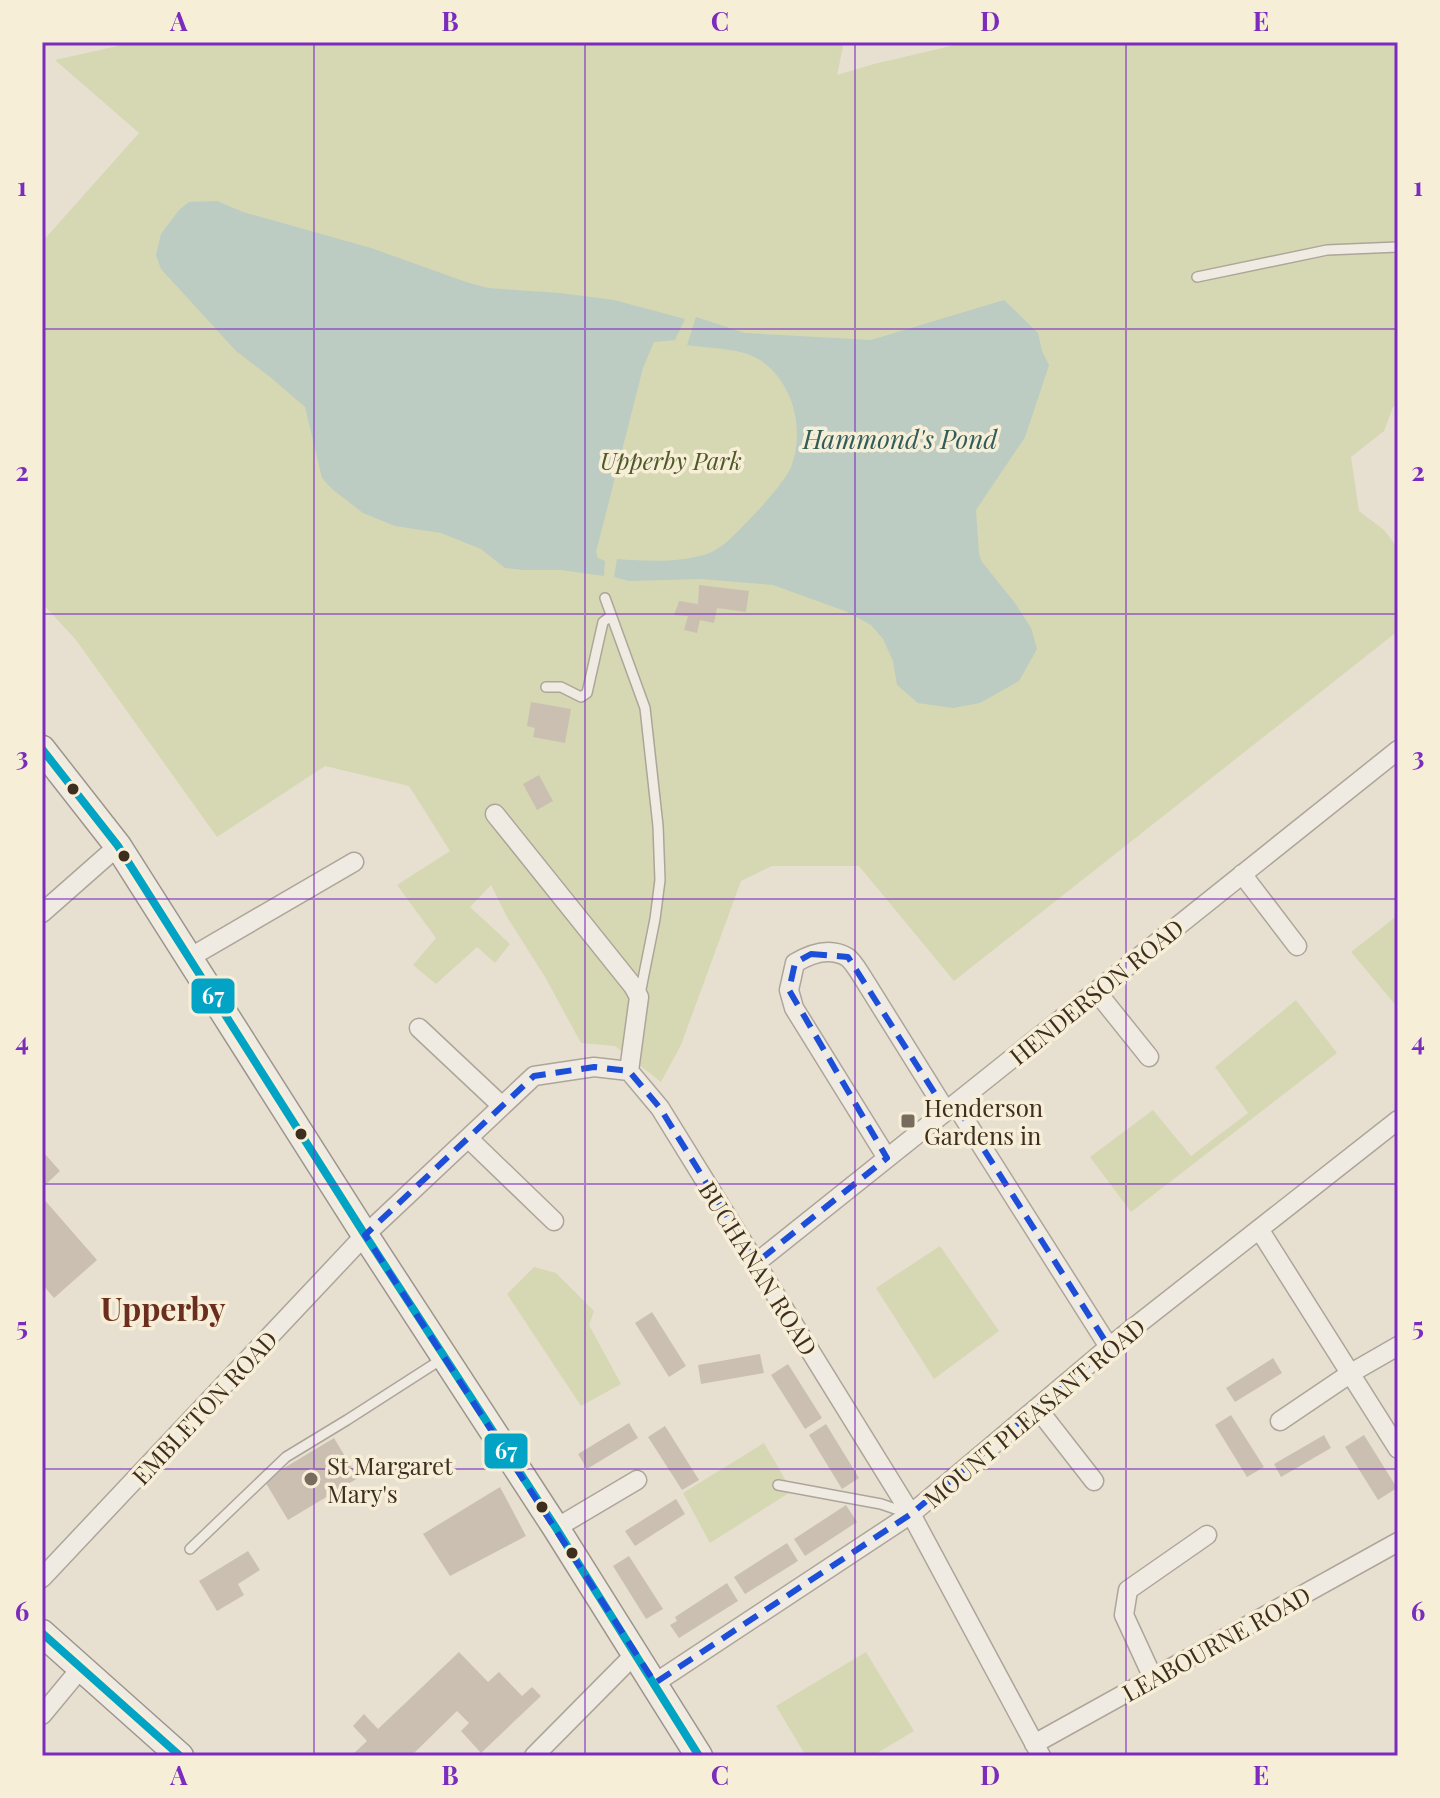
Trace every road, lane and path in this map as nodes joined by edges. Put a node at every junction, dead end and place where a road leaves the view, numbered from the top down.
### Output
1 (1398, 247) edge
2 (1197, 277) dead end
3 (605, 598) dead end
4 (611, 616) junction
5 (546, 687) dead end
6 (42, 749) edge
7 (1398, 750) edge
8 (495, 814) dead end
9 (118, 846) junction
10 (354, 862) dead end
11 (1242, 874) junction
12 (42, 913) edge
13 (1297, 946) dead end
14 (189, 958) junction
15 (1096, 991) junction
16 (639, 997) junction
17 (419, 1028) dead end
18 (1149, 1057) dead end
19 (629, 1071) junction
20 (502, 1106) junction
21 (950, 1108) junction
22 (1398, 1120) edge
23 (468, 1138) junction
24 (887, 1158) junction
25 (554, 1221) dead end
26 (1259, 1229) junction
27 (365, 1235) junction
28 (756, 1263) junction
29 (1398, 1346) edge
30 (1109, 1347) junction
31 (445, 1357) junction
32 (1351, 1373) junction
33 (1037, 1408) junction
34 (1280, 1421) dead end
35 (1398, 1449) edge
36 (637, 1480) dead end
37 (1094, 1481) dead end
38 (778, 1485) dead end
39 (911, 1514) junction
40 (556, 1528) junction
41 (1207, 1535) dead end
42 (1398, 1542) edge
43 (190, 1549) dead end
44 (42, 1578) edge
45 (42, 1633) edge
46 (636, 1653) junction
47 (81, 1668) junction
48 (1153, 1678) junction
49 (655, 1683) junction
50 (42, 1715) edge
51 (1038, 1750) edge
52 (180, 1756) edge
53 (534, 1756) edge
54 (699, 1756) edge

1 - 2 lane
3 - 4 lane
4 - 5 lane
4 - 16 lane
6 - 9 street
7 - 11 street, HENDERSON ROAD
8 - 16 street
9 - 12 street
9 - 14 street
10 - 14 street
11 - 13 street
11 - 15 street, HENDERSON ROAD
14 - 27 street
15 - 18 street
15 - 21 street, HENDERSON ROAD
16 - 19 street
17 - 20 street
19 - 20 street
19 - 28 street, BUCHANAN ROAD
20 - 23 street
21 - 24 street, HENDERSON ROAD
21 - 24 street
21 - 30 street
22 - 26 street, MOUNT PLEASANT ROAD
23 - 25 street
23 - 27 street
24 - 28 street, HENDERSON ROAD
26 - 30 street, MOUNT PLEASANT ROAD
26 - 32 street
27 - 31 street
27 - 44 street, EMBLETON ROAD
28 - 39 street, BUCHANAN ROAD
29 - 32 street
30 - 33 street, MOUNT PLEASANT ROAD
31 - 40 street
31 - 43 lane
32 - 34 street
32 - 35 street
33 - 37 street
33 - 39 street, MOUNT PLEASANT ROAD
36 - 40 street
38 - 39 lane
39 - 49 street, MOUNT PLEASANT ROAD
39 - 51 street, BUCHANAN ROAD
40 - 46 street
41 - 48 street
42 - 48 street, LEABOURNE ROAD
45 - 47 street
46 - 49 street
46 - 53 street
47 - 50 street
47 - 52 street
48 - 51 street, LEABOURNE ROAD
49 - 54 street

